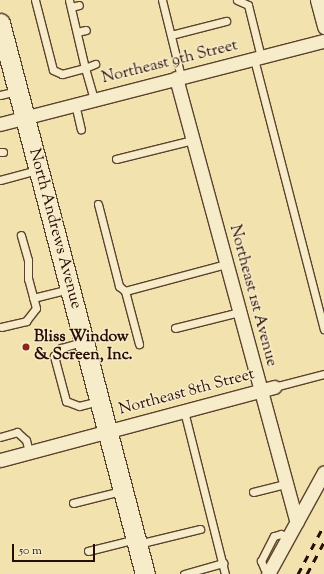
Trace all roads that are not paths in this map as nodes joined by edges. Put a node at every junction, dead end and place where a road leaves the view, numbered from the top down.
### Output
1 (34, 0) edge
2 (161, 0) edge
3 (237, 0) edge
4 (317, 0) edge
5 (153, 2) dead end
6 (251, 2) edge
7 (70, 4) edge
8 (79, 5) dead end
9 (226, 21) dead end
10 (0, 23) edge
11 (324, 27) edge
12 (86, 30) dead end
13 (77, 32) junction
14 (171, 35) junction
15 (324, 41) edge
16 (258, 58) junction
17 (95, 64) dead end
18 (5, 65) edge
19 (85, 68) junction
20 (179, 78) junction
21 (9, 93) edge
22 (94, 100) junction
23 (75, 104) junction
24 (25, 117) junction
25 (0, 124) edge
26 (81, 129) dead end
27 (193, 140) junction
28 (116, 159) dead end
29 (39, 170) junction
30 (0, 180) edge
31 (98, 204) dead end
32 (22, 235) dead end
33 (226, 264) junction
34 (70, 289) junction
35 (125, 291) junction
36 (33, 298) junction
37 (239, 312) junction
38 (1, 328) edge
39 (175, 328) dead end
40 (324, 329) edge
41 (84, 342) junction
42 (139, 344) dead end
43 (324, 374) edge
44 (274, 388) joint
45 (260, 391) junction
46 (100, 401) junction
47 (184, 411) junction
48 (108, 431) junction
49 (0, 437) edge
50 (30, 452) junction
51 (0, 460) edge
52 (324, 472) edge
53 (286, 484) junction
54 (124, 490) junction
55 (253, 492) dead end
56 (73, 503) dead end
57 (297, 522) junction
58 (200, 529) dead end
59 (274, 536) junction
60 (288, 539) junction
61 (137, 542) junction
62 (266, 542) dead end
63 (88, 551) dead end
64 (260, 552) dead end
65 (261, 561) junction
66 (223, 562) junction
67 (268, 573) edge
68 (145, 574) edge
69 (184, 574) edge
70 (225, 574) edge

1 - 19 lane
2 - 5 lane
2 - 14 lane
3 - 6 lane
4 - 11 street
6 - 16 lane
7 - 8 lane
7 - 13 lane
9 - 14 lane
10 - 18 main road, North Andrews Avenue
12 - 13 lane
13 - 19 lane
14 - 20 lane
15 - 16 street, Northeast 9th Street
16 - 20 street, Northeast 9th Street
16 - 40 lane
17 - 19 lane
18 - 21 main road, North Andrews Avenue
19 - 22 lane
20 - 22 street, Northeast 9th Street
20 - 27 street, Northeast 1st Avenue
21 - 24 main road, North Andrews Avenue
22 - 23 street, Northeast 9th Street
23 - 24 street, Northeast 9th Street
23 - 26 lane
24 - 25 street, Northeast 9th Street
24 - 29 main road, North Andrews Avenue
27 - 28 lane
27 - 33 street, Northeast 1st Avenue
29 - 30 lane
29 - 34 main road, North Andrews Avenue
31 - 35 lane
32 - 36 lane
33 - 35 lane
33 - 37 street, Northeast 1st Avenue
34 - 36 lane
34 - 41 main road, North Andrews Avenue
35 - 42 lane
36 - 38 lane
37 - 39 lane
37 - 45 street, Northeast 1st Avenue
41 - 46 main road, North Andrews Avenue
41 - 46 lane
43 - 44 lane
44 - 45 street, Northeast 8th Street
45 - 47 street, Northeast 8th Street
45 - 53 street, Northeast 1st Avenue
46 - 48 main road, North Andrews Avenue
47 - 48 street, Northeast 8th Street
47 - 66 lane
48 - 50 street, Northeast 8th Street
48 - 54 main road, North Andrews Avenue
49 - 50 lane
50 - 51 street, Northeast 8th Street
52 - 57 street
53 - 55 lane
53 - 57 street, Northeast 1st Avenue
54 - 56 lane
54 - 61 main road, North Andrews Avenue
57 - 60 street
58 - 61 lane
59 - 60 lane
59 - 62 lane
59 - 65 lane
60 - 67 street
61 - 63 lane
61 - 68 main road, North Andrews Avenue
64 - 65 lane
65 - 67 lane
66 - 69 lane
66 - 70 lane

